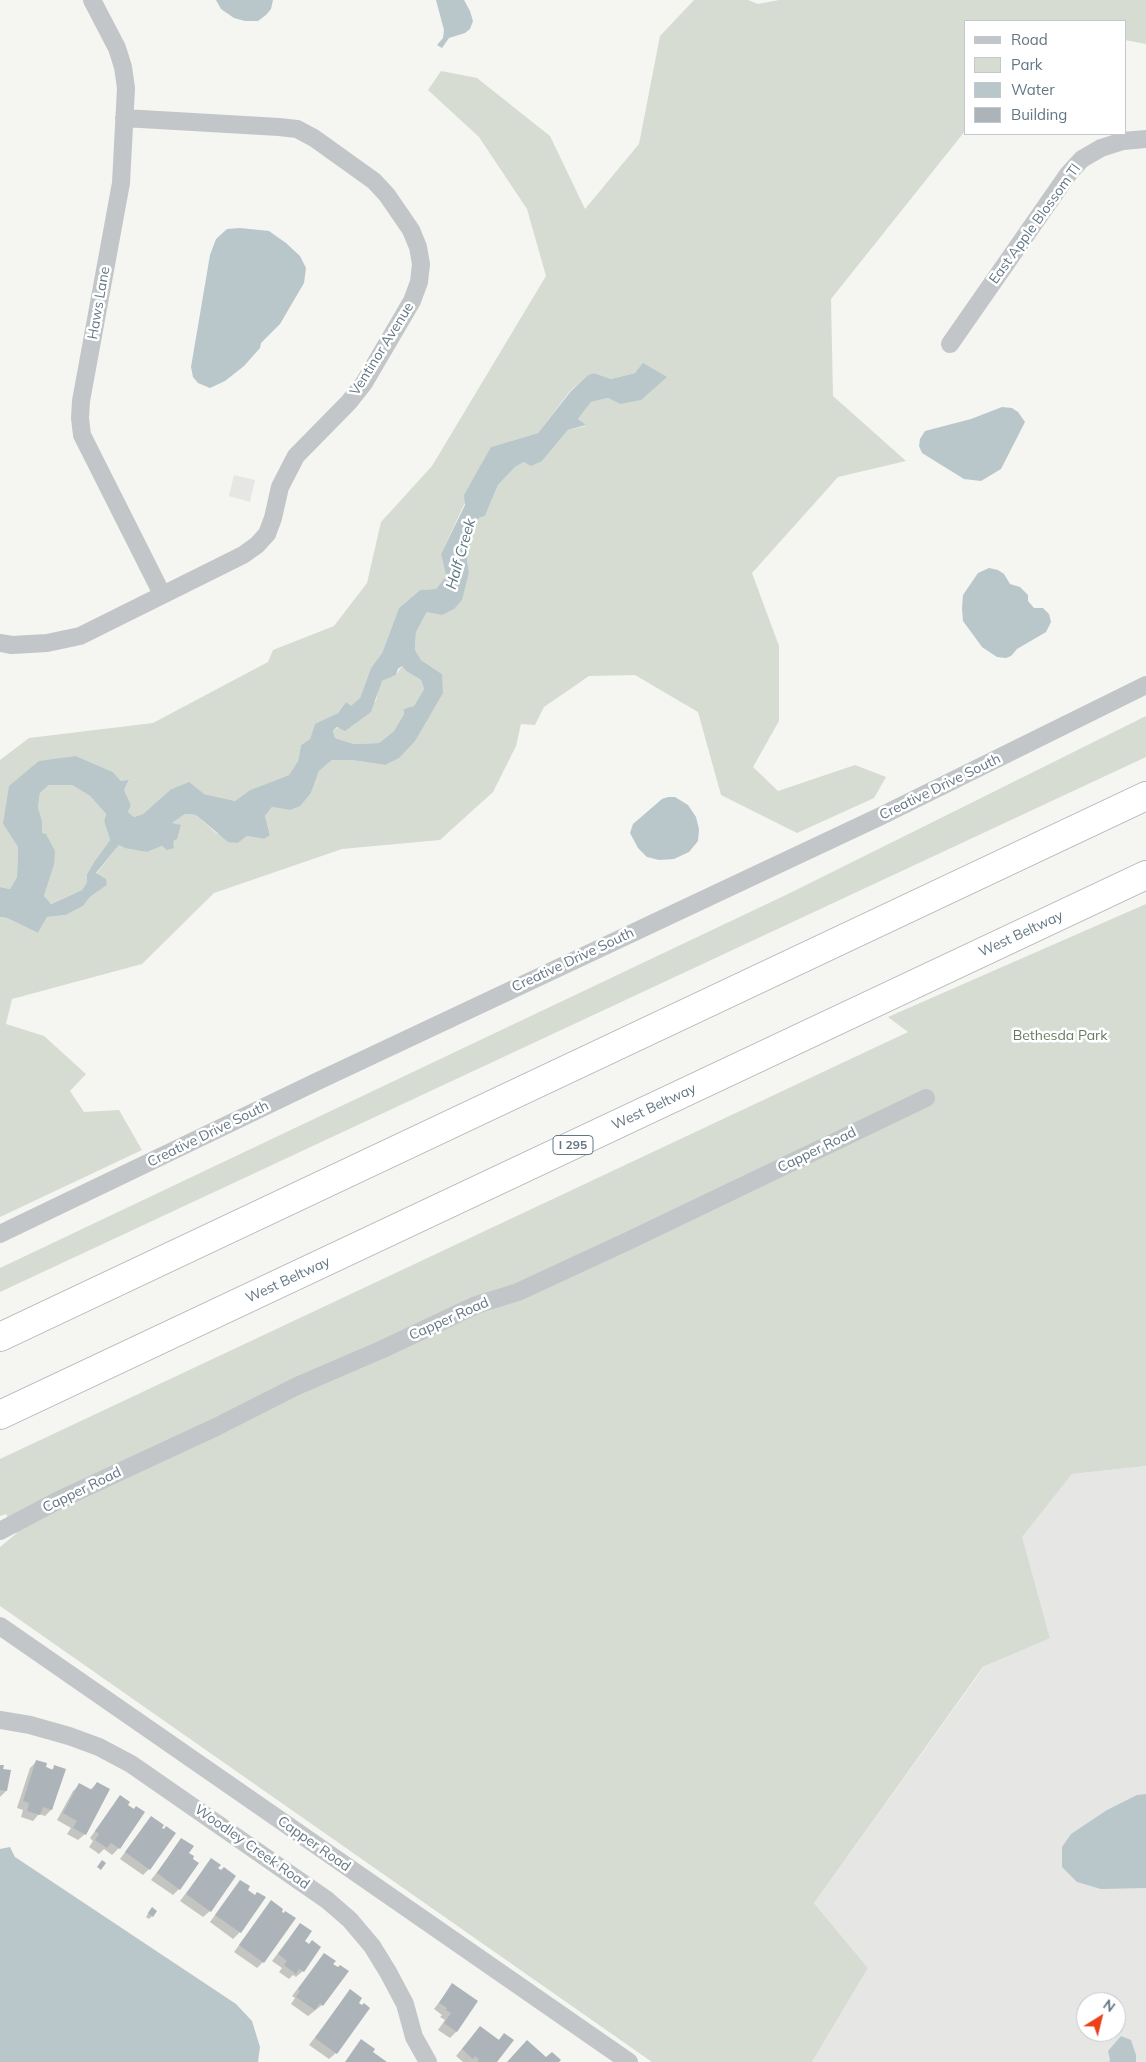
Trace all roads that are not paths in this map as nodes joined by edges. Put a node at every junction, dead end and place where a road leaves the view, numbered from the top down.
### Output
1 (92, 0) edge
2 (124, 118) junction
3 (1146, 139) edge
4 (950, 344) dead end
5 (162, 594) junction
6 (0, 643) edge
7 (1146, 685) edge
8 (1146, 796) edge
9 (1146, 874) edge
10 (926, 1098) dead end
11 (0, 1234) edge
12 (0, 1337) edge
13 (0, 1415) edge
14 (0, 1531) edge
15 (0, 1626) edge
16 (0, 1720) edge
17 (428, 2062) edge
18 (629, 2062) edge

1 - 2 street, Haws Lane
2 - 5 street, Haws Lane
2 - 5 street, Ventinor Avenue
3 - 4 street, East Apple Blossom Tl
5 - 6 street, Ventinor Avenue
7 - 11 street, Creative Drive South
8 - 12 highway
9 - 13 highway, West Beltway / I 295
10 - 14 street, Capper Road
15 - 18 street, Capper Road
16 - 17 street, Woodley Creek Road

